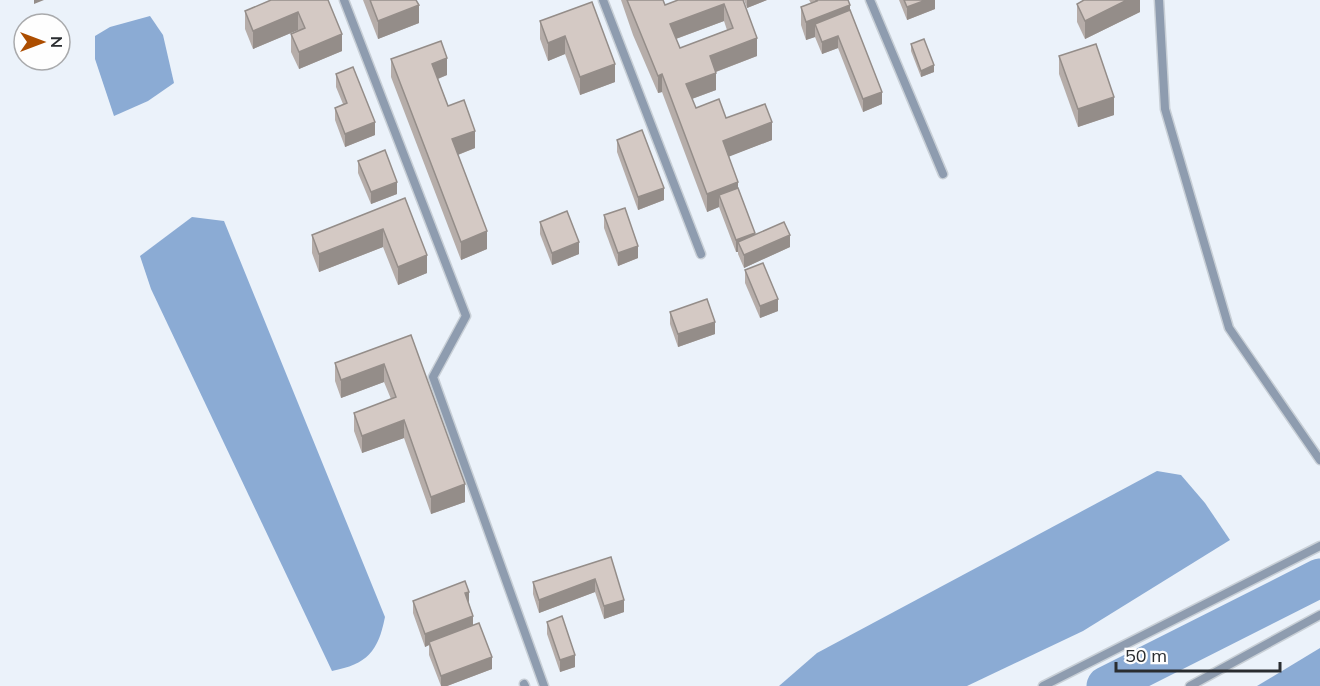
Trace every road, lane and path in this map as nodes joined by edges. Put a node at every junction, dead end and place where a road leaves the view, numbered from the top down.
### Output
1 (344, 0) edge
2 (603, 0) edge
3 (870, 0) edge
4 (1159, 0) edge
5 (943, 174) dead end
6 (701, 255) dead end
7 (1320, 460) edge
8 (1320, 546) edge
9 (1320, 615) edge
10 (544, 686) edge
11 (1043, 686) edge
12 (1190, 686) edge

1 - 10 lane
2 - 6 lane
3 - 5 lane
4 - 7 lane
8 - 11 lane
9 - 12 lane

